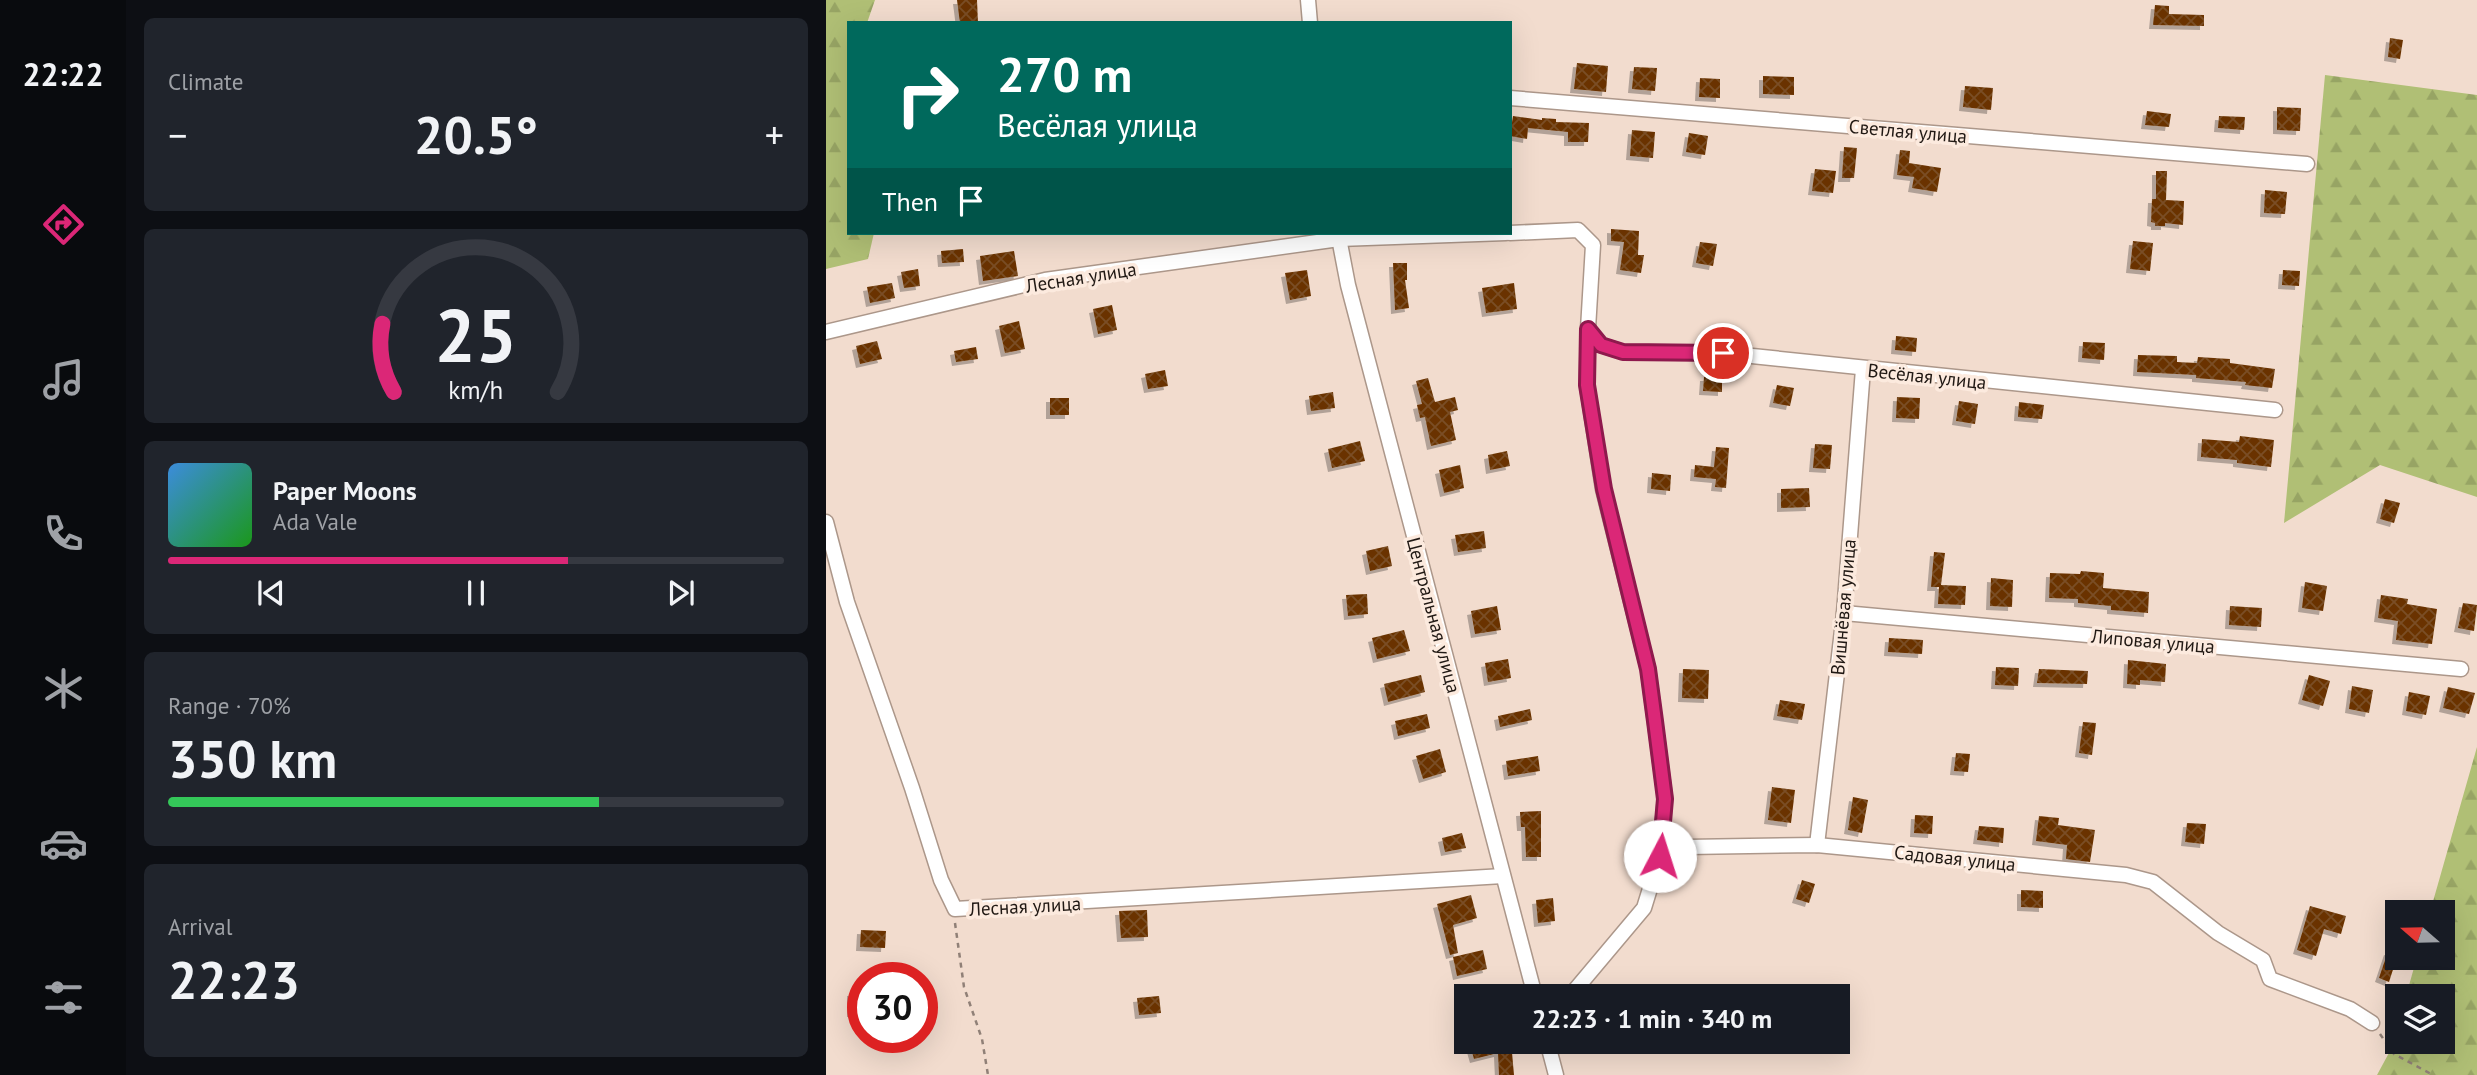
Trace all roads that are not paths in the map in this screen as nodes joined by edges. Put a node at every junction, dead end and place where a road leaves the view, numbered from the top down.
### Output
1 (1308, 0) edge
2 (1310, 21) edge
3 (1512, 98) edge
4 (2307, 164) dead end
5 (1512, 233) edge
6 (1395, 235) edge
7 (1338, 236) edge
8 (1588, 329) junction
9 (826, 332) edge
10 (1863, 369) junction
11 (2275, 410) dead end
12 (826, 522) edge
13 (1844, 613) junction
14 (2461, 669) dead end
15 (1817, 845) junction
16 (1660, 856) junction
17 (1503, 876) junction
18 (1532, 984) edge
19 (1580, 984) edge
20 (2372, 1023) road end
21 (1550, 1054) edge
22 (1556, 1075) edge

1 - 2 street
3 - 4 street, Светлая улица
5 - 8 street, Лесная улица
6 - 7 street, Лесная улица
7 - 9 street, Лесная улица
7 - 17 street, Центральная улица
8 - 10 street, Весёлая улица
8 - 16 street
10 - 11 street, Весёлая улица
10 - 13 street, Вишнёвая улица
12 - 17 street, Лесная улица
13 - 14 street, Липовая улица
13 - 15 street, Вишнёвая улица
15 - 16 street, Садовая улица
15 - 20 street, Садовая улица
16 - 19 street
17 - 18 street, Центральная улица
21 - 22 street

